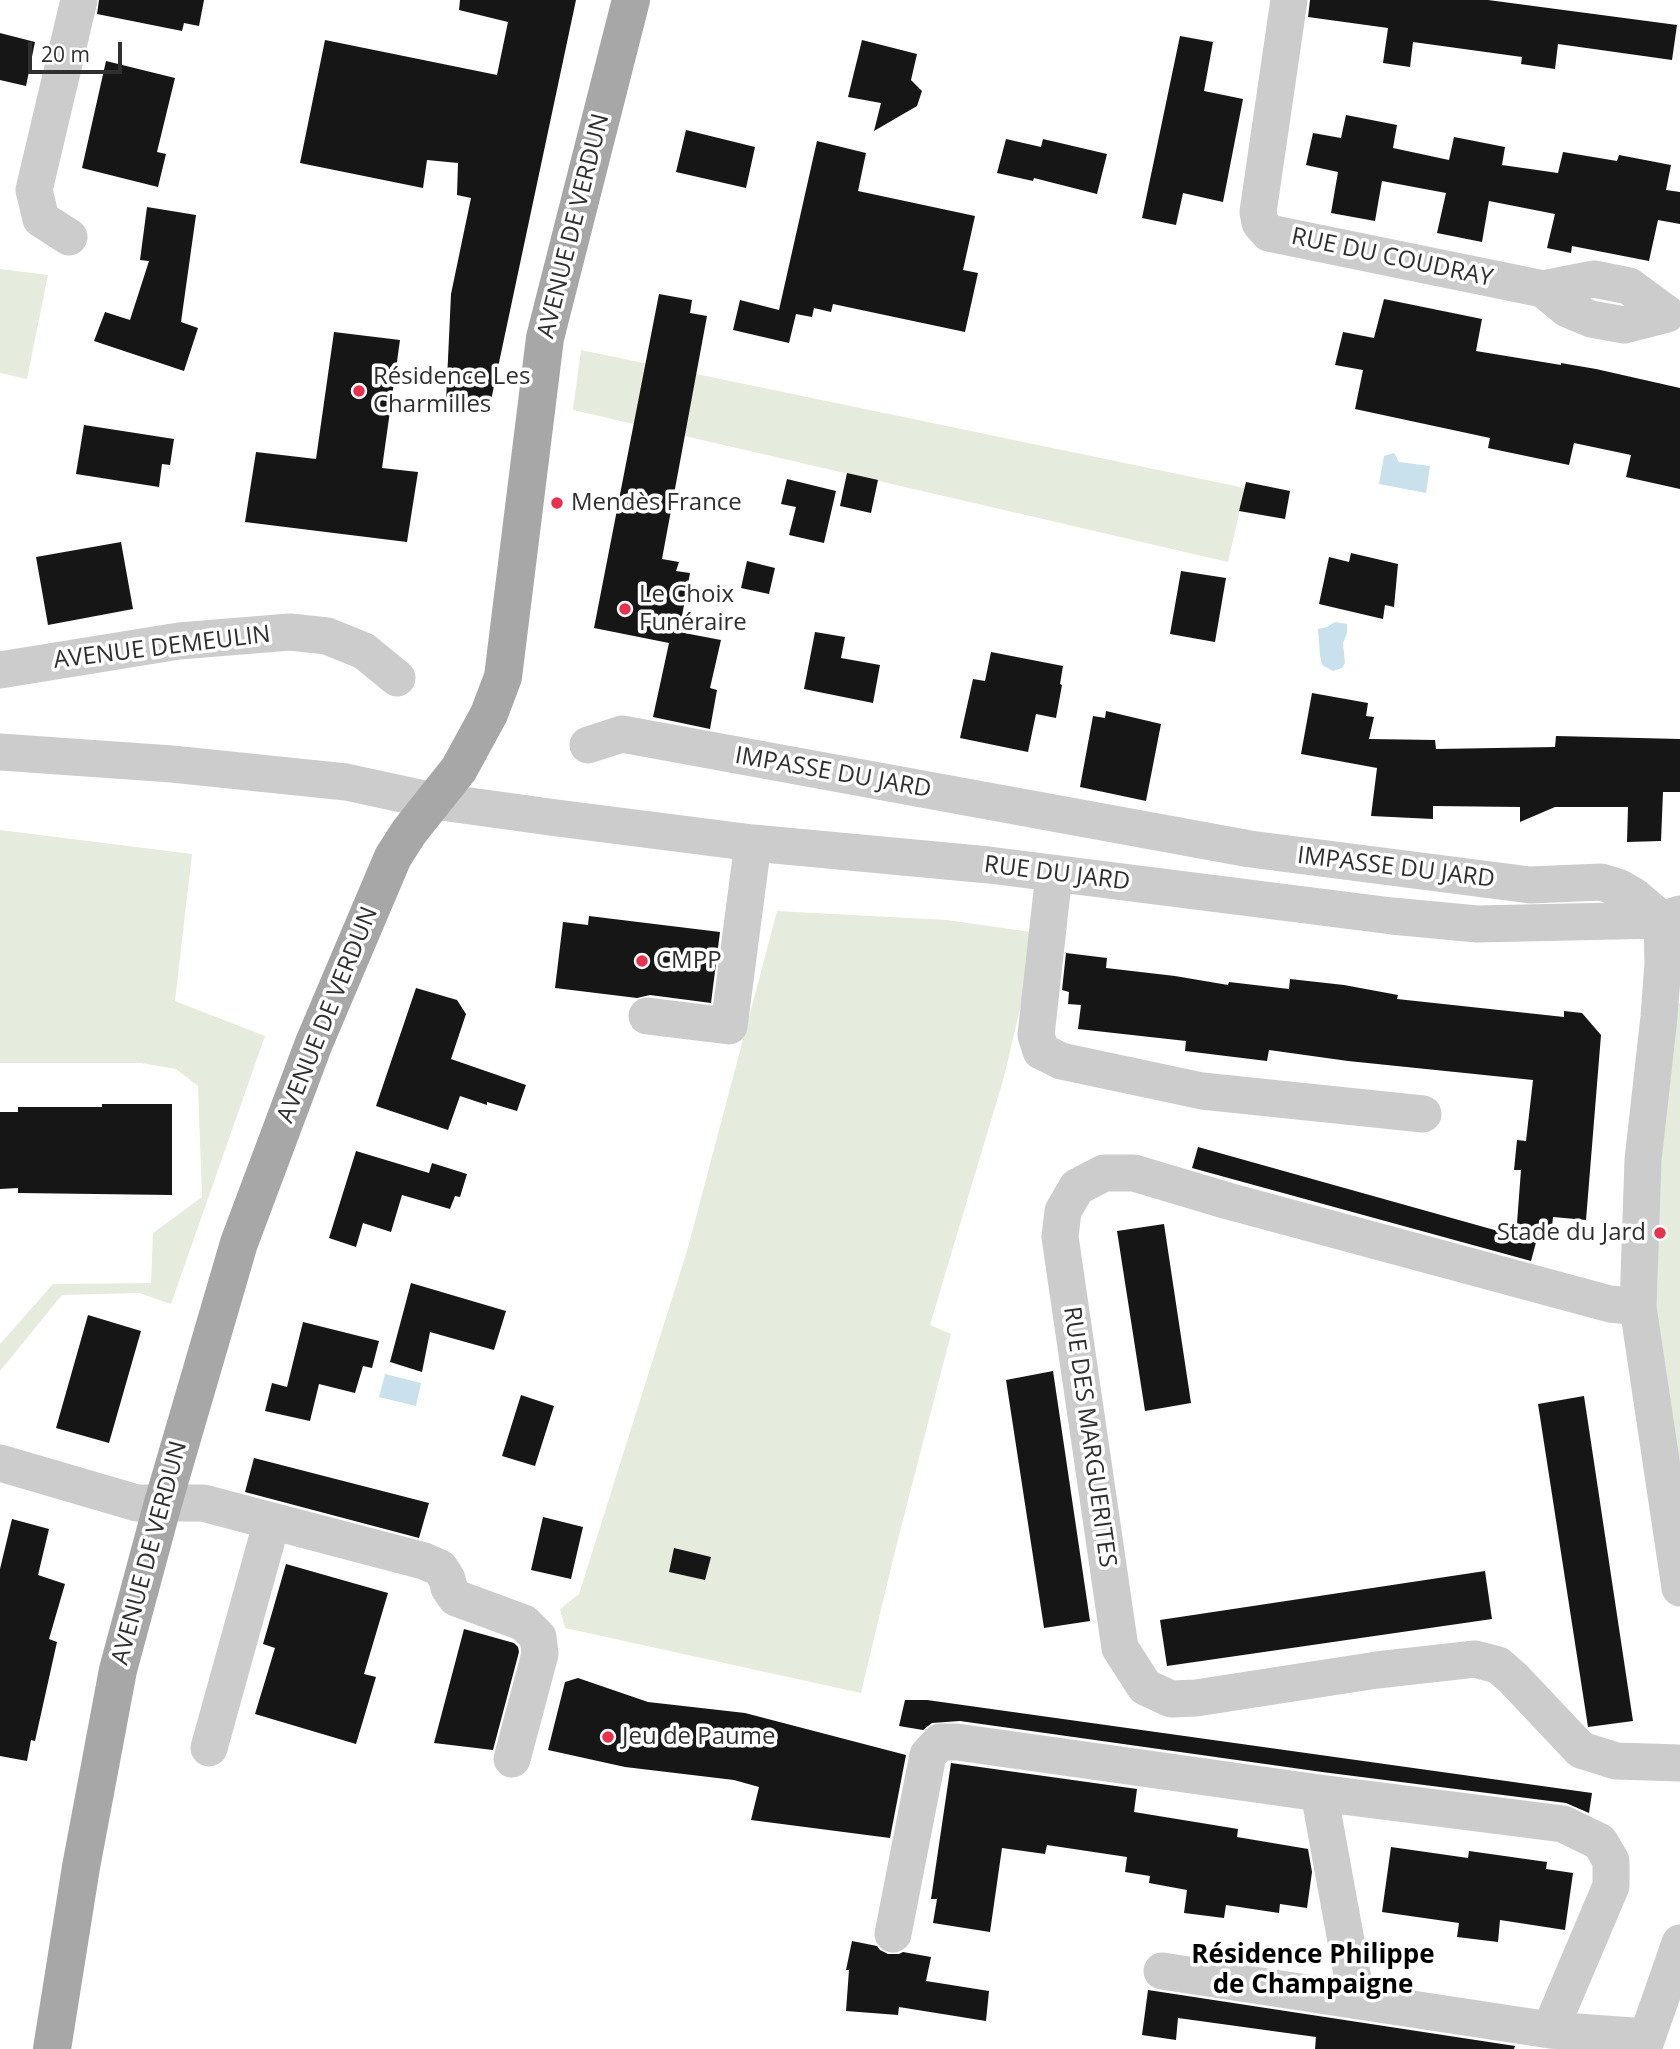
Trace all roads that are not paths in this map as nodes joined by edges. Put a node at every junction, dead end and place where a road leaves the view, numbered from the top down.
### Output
1 (79, 0) edge
2 (631, 0) edge
3 (1289, 0) edge
4 (69, 237) dead end
5 (1673, 315) edge
6 (0, 670) edge
7 (397, 678) dead end
8 (588, 745) dead end
9 (0, 752) edge
10 (435, 800) junction
11 (1121, 826) junction
12 (753, 844) junction
13 (1054, 874) junction
14 (1115, 880) junction
15 (1671, 917) edge
16 (647, 1016) dead end
17 (1423, 1114) dead end
18 (1639, 1307) junction
19 (0, 1463) edge
20 (163, 1503) junction
21 (272, 1521) junction
22 (1680, 1588) edge
23 (209, 1748) dead end
24 (512, 1759) dead end
25 (1680, 1763) edge
26 (1319, 1793) junction
27 (893, 1934) dead end
28 (1680, 1943) edge
29 (1162, 1971) dead end
30 (1357, 2001) junction
31 (1550, 2030) junction
32 (1644, 2043) edge
33 (52, 2049) edge

1 - 4 street
2 - 10 main road, AVENUE DE VERDUN
3 - 5 street, RUE DU COUDRAY
6 - 7 street, AVENUE DEMEULIN
8 - 11 street, IMPASSE DU JARD
9 - 10 street, RUE DU JARD
10 - 12 street, RUE DU JARD
10 - 20 main road, AVENUE DE VERDUN
11 - 14 street
11 - 15 street, IMPASSE DU JARD
12 - 13 street, RUE DU JARD
12 - 16 street
13 - 14 street, RUE DU JARD
13 - 17 street
14 - 15 street, RUE DU JARD
15 - 18 street
18 - 22 street
18 - 25 street, RUE DES MARGUERITES
19 - 20 street
20 - 21 street
20 - 33 main road, AVENUE DE VERDUN
21 - 23 street
21 - 24 street
26 - 27 street
26 - 30 street
26 - 31 street
28 - 32 street
29 - 30 street
30 - 31 street
31 - 32 street

